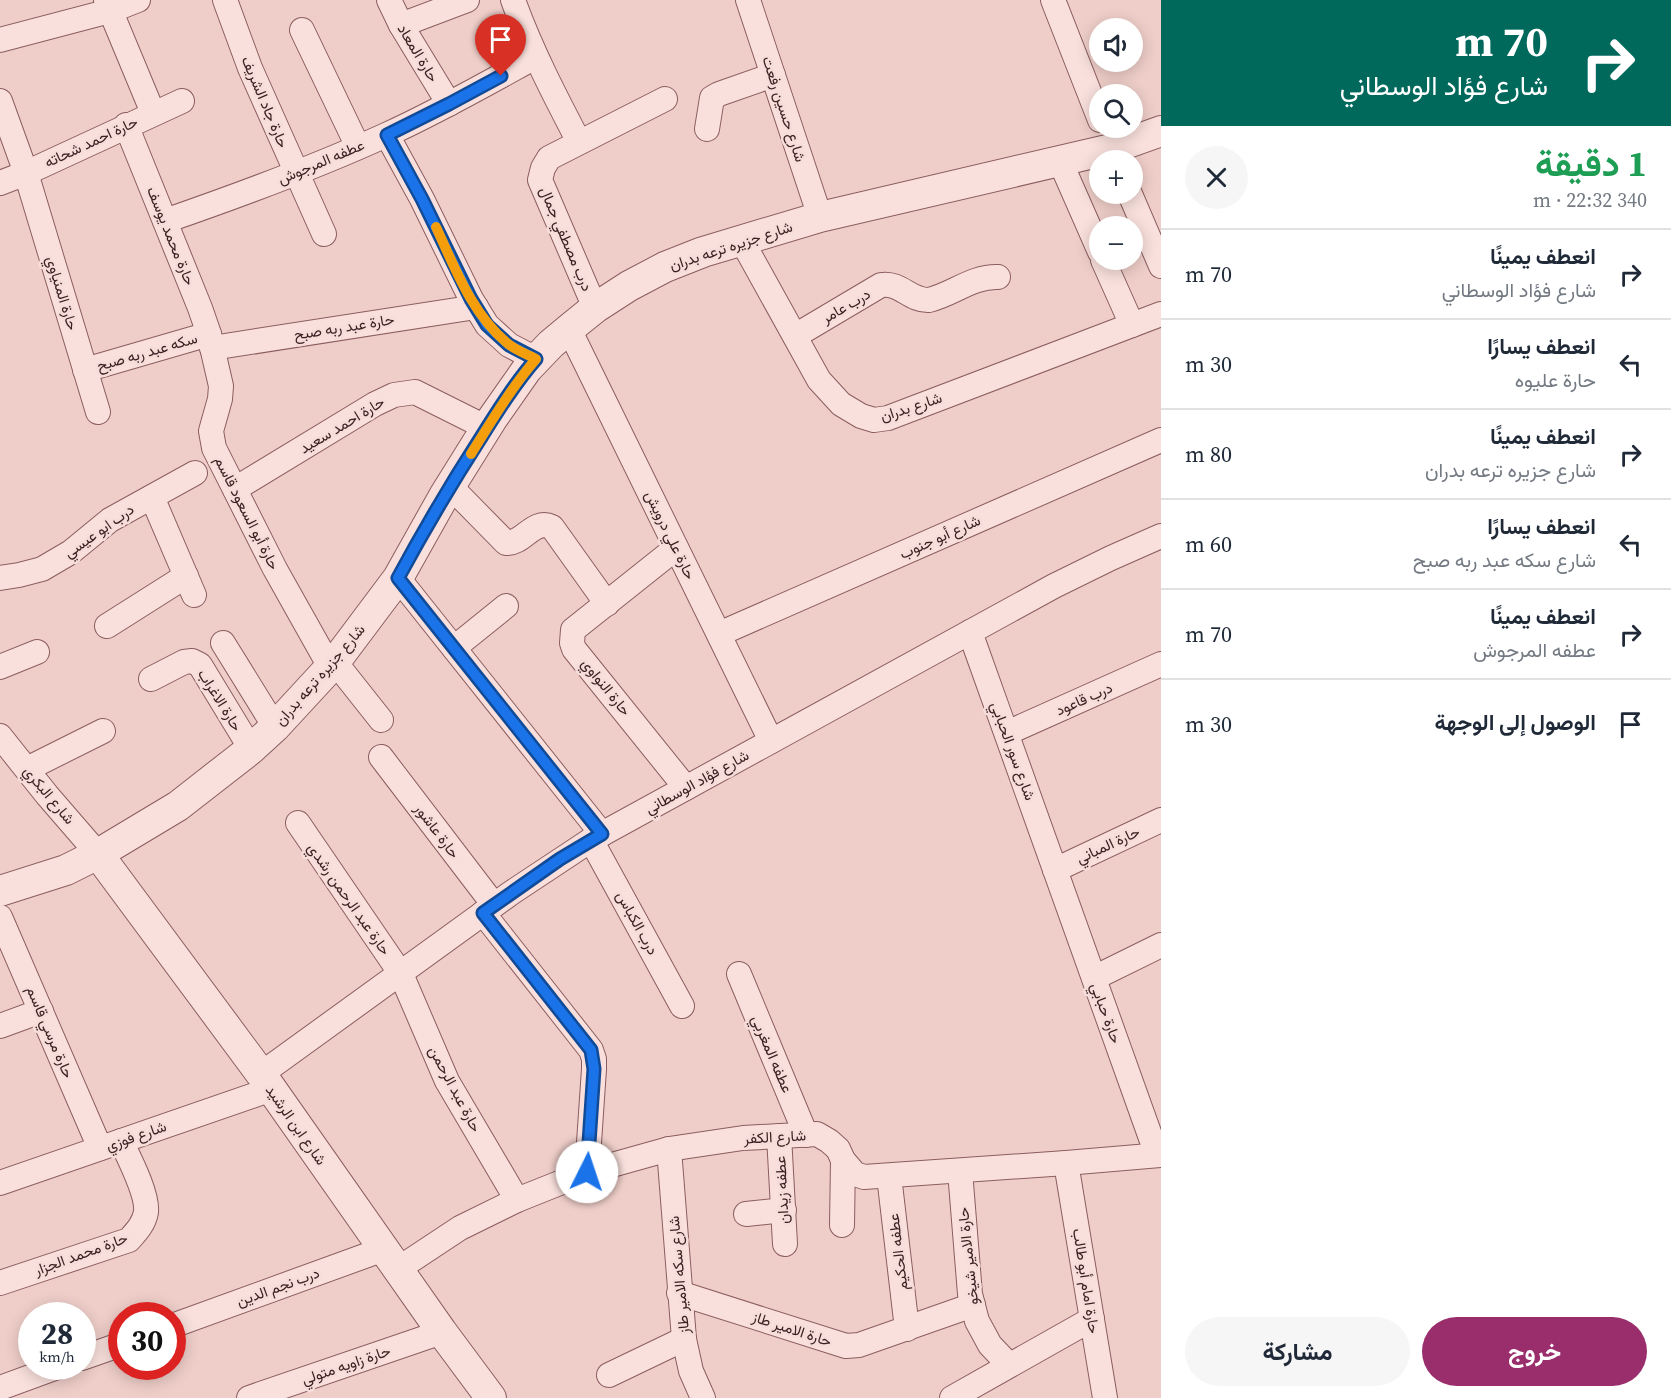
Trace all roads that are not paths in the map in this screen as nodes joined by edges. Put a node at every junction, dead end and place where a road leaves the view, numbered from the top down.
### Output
1 (138, 0) edge
2 (225, 0) edge
3 (389, 0) edge
4 (467, 0) edge
5 (513, 0) edge
6 (748, 0) edge
7 (1053, 0) edge
8 (108, 5) edge
9 (401, 25) junction
10 (302, 30) dead end
11 (0, 40) edge
12 (536, 57) junction
13 (773, 75) junction
14 (1089, 92) edge
15 (665, 99) dead end
16 (0, 101) edge
17 (182, 101) dead end
18 (449, 104) junction
19 (153, 113) junction
20 (126, 125) junction
21 (708, 129) dead end
22 (1161, 131) edge
23 (387, 135) junction
24 (579, 142) junction
25 (1110, 146) edge
26 (358, 147) junction
27 (1060, 161) junction
28 (26, 173) junction
29 (296, 174) junction
30 (0, 183) edge
31 (1134, 204) edge
32 (820, 217) junction
33 (165, 221) junction
34 (1089, 227) edge
35 (324, 234) dead end
36 (742, 241) junction
37 (1161, 266) edge
38 (1107, 270) edge
39 (998, 277) dead end
40 (476, 307) junction
41 (595, 308) junction
42 (1161, 314) edge
43 (1132, 325) junction
44 (569, 329) junction
45 (795, 336) junction
46 (211, 341) junction
47 (536, 359) junction
48 (85, 370) junction
49 (98, 412) dead end
50 (487, 429) junction
51 (1161, 440) edge
52 (195, 473) dead end
53 (450, 486) junction
54 (235, 489) junction
55 (152, 497) junction
56 (1161, 536) edge
57 (676, 548) junction
58 (0, 578) edge
59 (398, 578) junction
60 (607, 604) junction
61 (506, 606) dead end
62 (107, 626) dead end
63 (970, 632) junction
64 (719, 634) junction
65 (223, 643) dead end
66 (453, 648) junction
67 (37, 652) dead end
68 (333, 664) junction
69 (1161, 664) edge
70 (0, 667) edge
71 (151, 679) dead end
72 (381, 720) dead end
73 (275, 727) junction
74 (104, 731) dead end
75 (1007, 734) junction
76 (0, 736) edge
77 (771, 741) junction
78 (251, 749) junction
79 (381, 757) dead end
80 (27, 769) junction
81 (686, 788) junction
82 (1161, 820) edge
83 (297, 823) dead end
84 (597, 837) junction
85 (98, 854) junction
86 (1056, 870) junction
87 (0, 891) edge
88 (488, 909) junction
89 (0, 916) edge
90 (1161, 945) edge
91 (401, 974) junction
92 (739, 974) dead end
93 (1094, 978) junction
94 (682, 1006) dead end
95 (41, 1011) junction
96 (0, 1026) edge
97 (266, 1082) junction
98 (806, 1135) junction
99 (779, 1136) junction
100 (111, 1144) junction
101 (669, 1149) junction
102 (1159, 1155) edge
103 (843, 1160) junction
104 (1066, 1163) junction
105 (960, 1170) junction
106 (587, 1172) junction
107 (889, 1176) junction
108 (0, 1183) edge
109 (517, 1200) junction
110 (783, 1210) junction
111 (746, 1214) dead end
112 (842, 1225) dead end
113 (785, 1244) dead end
114 (391, 1259) junction
115 (0, 1283) edge
116 (679, 1293) junction
117 (973, 1305) junction
118 (1092, 1319) junction
119 (186, 1322) edge
120 (907, 1329) junction
121 (442, 1332) junction
122 (684, 1339) junction
123 (1010, 1365) junction
124 (609, 1375) dead end
125 (22, 1380) edge
126 (0, 1388) edge
127 (985, 1390) edge
128 (249, 1398) edge
129 (491, 1398) edge
130 (703, 1398) edge
131 (952, 1398) edge
132 (1105, 1398) edge

1 - 8 street
2 - 29 street, حارة جاد الشريف
3 - 9 street, حارة المعاد
4 - 9 street
5 - 12 street
6 - 13 street, شارع حسين رفعت
7 - 14 street
8 - 11 street
8 - 19 street
9 - 18 street, حارة المعاد
10 - 26 street
12 - 18 street, عطفه المرجوش
12 - 24 street
13 - 21 street
13 - 32 street, شارع حسين رفعت
15 - 24 street, درب مصطفي جمال
16 - 28 street, حارة المنياوي
17 - 19 street, حارة احمد شحاته
18 - 23 street, عطفه المرجوش
19 - 20 street, حارة احمد شحاته
20 - 28 street, حارة احمد شحاته
20 - 33 street, حارة محمد يوسف
22 - 25 street, شارع جزيره ترعه بدران
23 - 26 street, عطفه المرجوش
23 - 40 street
24 - 41 street, درب مصطفي جمال
25 - 27 street, شارع جزيره ترعه بدران
26 - 29 street, عطفه المرجوش
27 - 32 street, شارع جزيره ترعه بدران
27 - 34 street
28 - 30 street, حارة احمد شحاته
28 - 48 street, حارة المنياوي
29 - 33 street, عطفه المرجوش
29 - 35 street, حارة جاد الشريف
31 - 37 street
32 - 36 street, شارع جزيره ترعه بدران
33 - 46 street, حارة محمد يوسف
36 - 41 street, شارع جزيره ترعه بدران
36 - 45 street, شارع بدران
38 - 43 street
39 - 45 street, درب عامر
40 - 46 street, حارة عبد ربه صبح
40 - 47 street
41 - 44 street, شارع جزيره ترعه بدران
42 - 43 street, شارع بدران
43 - 45 street, شارع بدران
44 - 47 street, شارع جزيره ترعه بدران
44 - 57 street, حارة علي درويش
46 - 48 street, سكه عبد ربه صبح
46 - 54 street, حارة أبو السعود قاسم
47 - 50 street, شارع جزيره ترعه بدران
48 - 49 street, حارة المنياوي
50 - 53 street, شارع جزيره ترعه بدران
50 - 54 street, حارة احمد سعيد
51 - 64 street, شارع أبو جنوب
52 - 55 street, درب ابو عيسي
53 - 59 street, شارع جزيره ترعه بدران
53 - 60 street
54 - 68 street, حارة أبو السعود قاسم
55 - 58 street, درب ابو عيسي
55 - 62 street
56 - 63 street, شارع فؤاد الوسطاني
57 - 60 street, حارة النواوي
57 - 64 street, حارة علي درويش
59 - 66 street, درب الكباس
59 - 68 street, شارع جزيره ترعه بدران
60 - 81 street, حارة النواوي
61 - 66 street
63 - 75 street, شارع سور الحبابي
63 - 77 street, شارع فؤاد الوسطاني
64 - 77 street, حارة علي درويش
65 - 73 street
66 - 84 street, درب الكباس
67 - 70 street
68 - 72 street, حارة أبو السعود قاسم
68 - 73 street, شارع جزيره ترعه بدران
69 - 75 street, درب قاعود
71 - 78 street, حارة الاغراب
73 - 78 street, شارع جزيره ترعه بدران
74 - 80 street
75 - 86 street, شارع سور الحبابي
76 - 80 street, شارع البكري
77 - 81 street, شارع فؤاد الوسطاني
78 - 85 street, شارع جزيره ترعه بدران
79 - 88 street, حارة عاشور
80 - 85 street, شارع البكري
81 - 84 street, شارع فؤاد الوسطاني
82 - 86 street, حارة المباني
83 - 91 street, حارة عبد الرحمن رشدي
84 - 88 street, شارع فؤاد الوسطاني
84 - 94 street, درب الكباس
85 - 87 street, شارع جزيره ترعه بدران
85 - 97 street, شارع ابن الرشيد
86 - 93 street, حارة حبابي
88 - 91 street, شارع فؤاد الوسطاني
88 - 106 street, حارة عاشور
89 - 95 street, حارة مرسي قاسم
90 - 93 street
91 - 97 street, شارع فؤاد الوسطاني
91 - 109 street, حارة عبد الرحمن
92 - 98 street, عطفه المغربي
93 - 102 street, حارة حبابي
95 - 96 street
95 - 100 street, حارة مرسي قاسم
97 - 100 street, شارع فوزي
97 - 114 street, شارع ابن الرشيد
98 - 99 street, شارع الكفر
98 - 103 street, شارع الكفر
99 - 101 street, شارع الكفر
99 - 110 street, عطفه زيدان
100 - 108 street, شارع فوزي
100 - 115 street, حارة محمد الجزار
101 - 106 street, شارع الكفر
101 - 116 street, شارع سكه الامير طاز
102 - 104 street, شارع الكفر
103 - 107 street, شارع الكفر
103 - 112 street
104 - 105 street, شارع الكفر
104 - 118 street, حارة امام أبو طالب
105 - 107 street, شارع الكفر
105 - 117 street, حارة الامير شيخو
106 - 109 street, شارع الكفر
107 - 120 street, عطفه الحكيم
109 - 114 street, شارع الكفر
110 - 111 street
110 - 113 street, عطفه زيدان
114 - 119 street, درب نجم الدين
114 - 121 street, شارع ابن الرشيد
116 - 120 street, حارة الامير طاز
116 - 122 street, شارع سكه الامير طاز
117 - 120 street, حارة الامير طاز
117 - 123 street, حارة الامير شيخو
118 - 123 street
118 - 132 street, حارة امام أبو طالب
121 - 128 street, حارة زاويه متولي
121 - 129 street, شارع ابن الرشيد
122 - 124 street
122 - 130 street, شارع سكه الامير طاز
123 - 127 street
125 - 126 street
127 - 131 street

